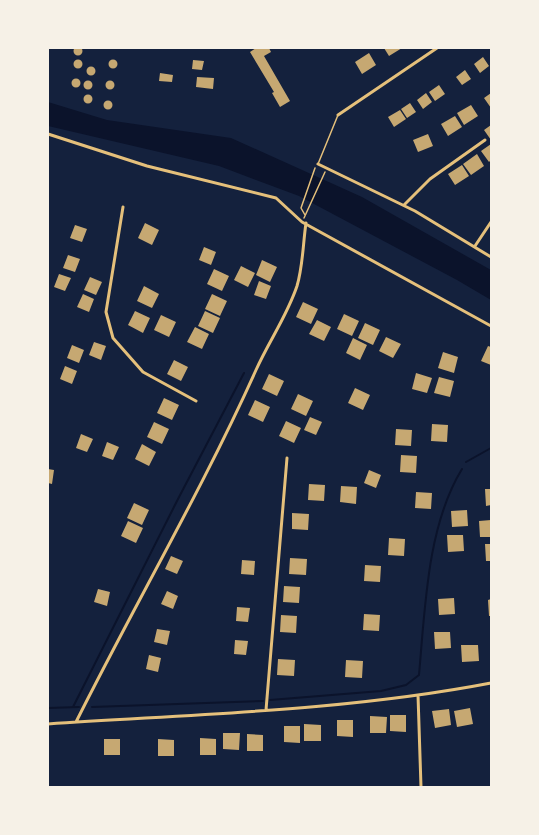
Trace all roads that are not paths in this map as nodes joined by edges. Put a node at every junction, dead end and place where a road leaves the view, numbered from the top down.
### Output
1 (437, 48) edge
2 (338, 115) joint
3 (48, 134) edge
4 (485, 140) dead end
5 (318, 164) joint
6 (404, 205) junction
7 (123, 207) dead end
8 (491, 222) edge
9 (306, 223) junction
10 (475, 246) junction
11 (491, 257) edge
12 (491, 326) edge
13 (196, 401) dead end
14 (287, 458) dead end
15 (491, 683) edge
16 (418, 695) junction
17 (266, 710) junction
18 (76, 722) junction
19 (48, 724) edge
20 (421, 787) edge

1 - 2 street
2 - 5 lane
3 - 9 street
4 - 6 street
5 - 6 street
6 - 10 street
7 - 13 street
8 - 10 street
9 - 12 street
9 - 18 street
10 - 11 street
14 - 17 street
15 - 16 street
16 - 17 street
16 - 20 street
17 - 18 street
18 - 19 street

